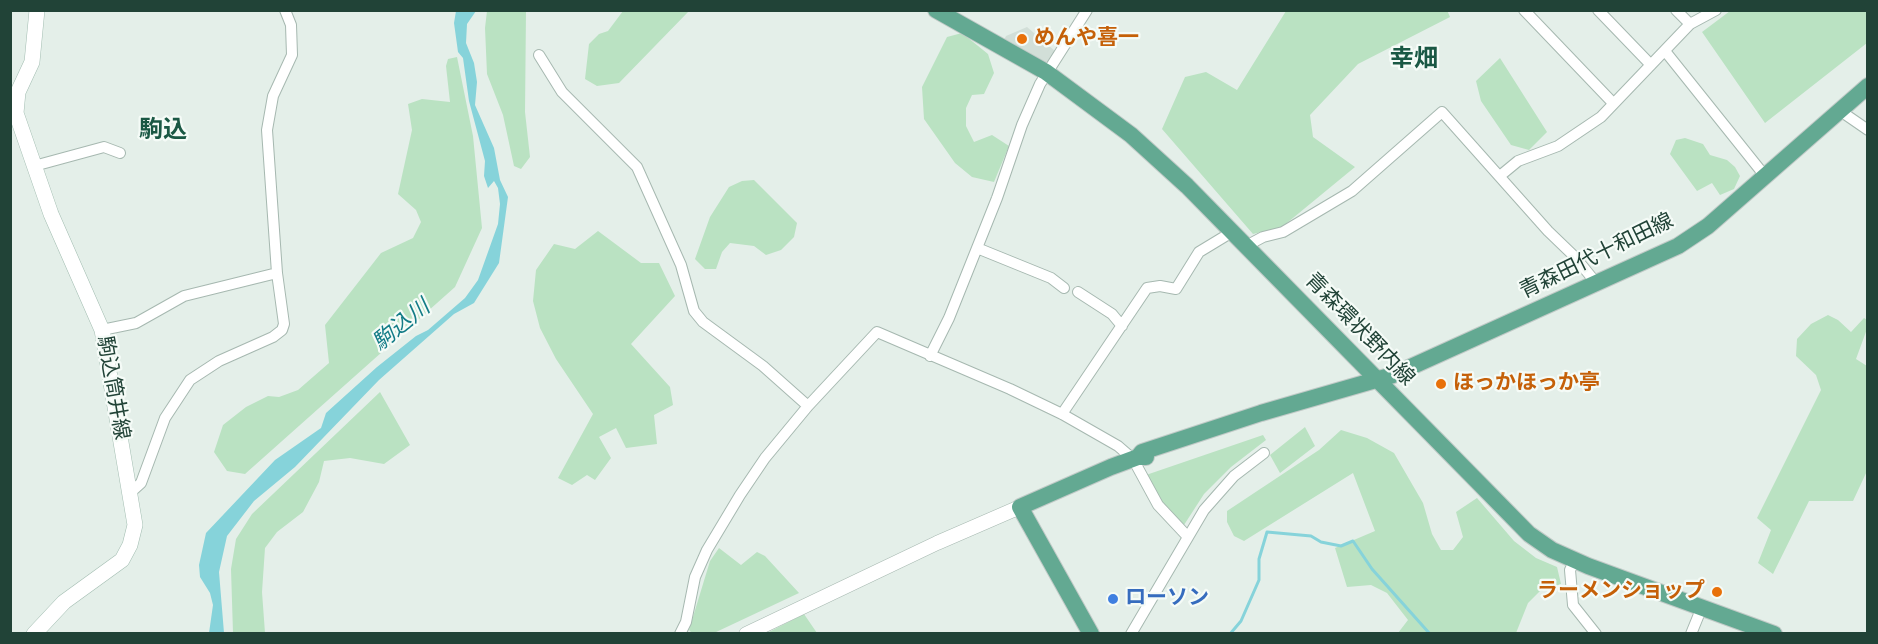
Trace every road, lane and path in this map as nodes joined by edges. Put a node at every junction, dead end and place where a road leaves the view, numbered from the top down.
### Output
1 (37, 10) edge
2 (285, 10) edge
3 (936, 10) edge
4 (1087, 10) edge
5 (1524, 10) edge
6 (1598, 10) edge
7 (1676, 10) edge
8 (1716, 10) edge
9 (1690, 24) junction
10 (1665, 51) junction
11 (539, 55) dead end
12 (1651, 65) junction
13 (1046, 72) junction
14 (1868, 86) edge
15 (1613, 103) junction
16 (1839, 110) junction
17 (1868, 130) edge
18 (120, 153) dead end
19 (34, 166) junction
20 (1501, 176) junction
21 (1766, 176) junction
22 (1233, 232) junction
23 (1246, 246) junction
24 (977, 248) junction
25 (277, 273) junction
26 (1597, 284) junction
27 (1064, 288) dead end
28 (1078, 292) dead end
29 (1122, 326) junction
30 (102, 330) junction
31 (930, 356) junction
32 (1377, 381) junction
33 (808, 406) junction
34 (1062, 414) junction
35 (1264, 453) dead end
36 (1135, 458) junction
37 (131, 492) junction
38 (1020, 507) junction
39 (1188, 537) junction
40 (1575, 560) junction
41 (1702, 607) junction
42 (34, 633) edge
43 (680, 633) edge
44 (746, 633) edge
45 (1091, 633) edge
46 (1131, 633) edge
47 (1596, 633) edge
48 (1691, 633) edge
49 (1774, 633) edge

1 - 19 main road, 駒込筒井線
2 - 25 street
3 - 13 main road, 青森環状野内線
4 - 13 street
5 - 15 street
6 - 12 street
7 - 9 street
8 - 9 street
9 - 10 street
10 - 12 street
10 - 21 street
11 - 33 street
12 - 15 street
13 - 22 main road, 青森環状野内線
13 - 24 street
14 - 16 main road, 青森田代十和田線
15 - 20 street
16 - 17 street
16 - 21 main road, 青森田代十和田線
18 - 19 street
19 - 30 main road, 駒込筒井線
20 - 23 street
20 - 26 street
21 - 26 main road, 青森田代十和田線
22 - 23 main road, 青森環状野内線
22 - 29 street
23 - 32 main road, 青森環状野内線
24 - 27 street
24 - 31 street
25 - 30 street
25 - 37 street
26 - 32 main road, 青森田代十和田線
28 - 29 street
29 - 34 street
30 - 37 main road, 駒込筒井線
31 - 33 street
31 - 34 street
32 - 36 main road, 青森田代十和田線
32 - 40 main road, 青森環状野内線
33 - 43 street
34 - 36 street
35 - 39 street
36 - 38 main road, 青森田代十和田線
36 - 39 street
37 - 42 main road, 駒込筒井線
38 - 44 street
38 - 45 main road
39 - 46 street
40 - 41 main road, 青森環状野内線
40 - 47 street
41 - 48 street
41 - 49 main road, 青森環状野内線

